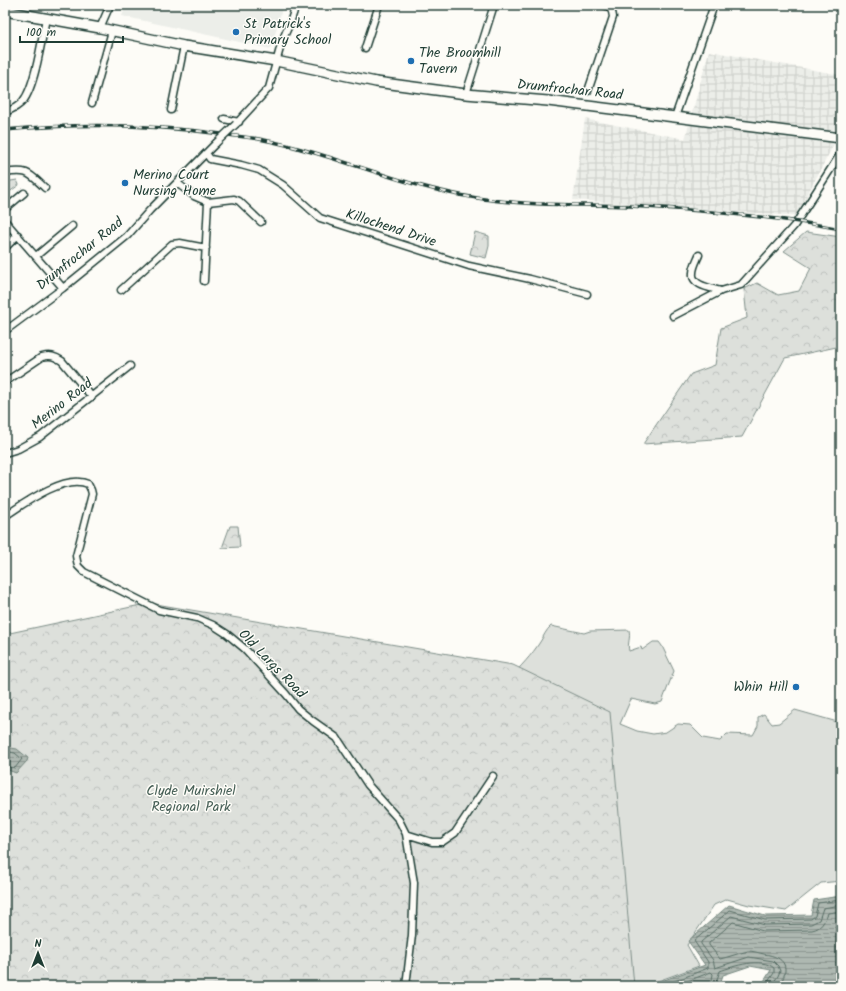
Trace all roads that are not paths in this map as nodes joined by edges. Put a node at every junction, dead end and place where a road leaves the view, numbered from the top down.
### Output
1 (110, 5) edge
2 (296, 5) edge
3 (379, 5) edge
4 (494, 5) edge
5 (604, 5) edge
6 (714, 6) edge
7 (10, 9) edge
8 (46, 18) junction
9 (100, 28) junction
10 (112, 31) junction
11 (184, 46) junction
12 (365, 48) dead end
13 (276, 61) junction
14 (588, 91) dead end
15 (466, 94) junction
16 (92, 103) dead end
17 (171, 110) dead end
18 (5, 112) edge
19 (676, 117) junction
20 (224, 119) dead end
21 (237, 123) junction
22 (841, 138) edge
23 (841, 152) edge
24 (206, 153) junction
25 (5, 173) edge
26 (178, 183) junction
27 (45, 188) dead end
28 (24, 193) dead end
29 (208, 202) junction
30 (5, 209) edge
31 (5, 221) edge
32 (261, 222) dead end
33 (72, 226) dead end
34 (18, 235) junction
35 (5, 248) edge
36 (206, 248) junction
37 (699, 255) dead end
38 (36, 256) junction
39 (204, 281) dead end
40 (63, 288) junction
41 (121, 290) dead end
42 (721, 291) junction
43 (587, 294) dead end
44 (673, 316) dead end
45 (5, 331) edge
46 (130, 366) dead end
47 (5, 382) edge
48 (92, 397) junction
49 (5, 453) edge
50 (5, 516) edge
51 (493, 776) dead end
52 (406, 834) junction
53 (406, 986) edge

1 - 9 street
2 - 13 street
3 - 12 street
4 - 15 street
5 - 14 street
6 - 19 street
7 - 8 main road
8 - 9 main road
8 - 18 street
9 - 10 main road
10 - 11 main road
10 - 16 street
11 - 13 main road
11 - 17 street
13 - 15 main road, Drumfrochar Road
13 - 21 street, Drumfrochar Road
15 - 19 main road, Drumfrochar Road
19 - 22 main road, Drumfrochar Road
20 - 21 street
21 - 24 street, Drumfrochar Road, bridge
23 - 42 street
24 - 26 street, Drumfrochar Road
24 - 43 street, Killochend Drive
25 - 27 street
26 - 29 street
26 - 40 street, Drumfrochar Road
28 - 30 street
29 - 32 street
29 - 36 street
31 - 34 street
33 - 38 street
34 - 35 street
34 - 38 street
36 - 39 street
36 - 41 street
37 - 42 street
38 - 40 street
40 - 45 street, Drumfrochar Road
42 - 44 street
46 - 48 street, Merino Road
47 - 48 street
48 - 49 street, Merino Road
50 - 52 street, Old Largs Road
51 - 52 street
52 - 53 street, Old Largs Road

